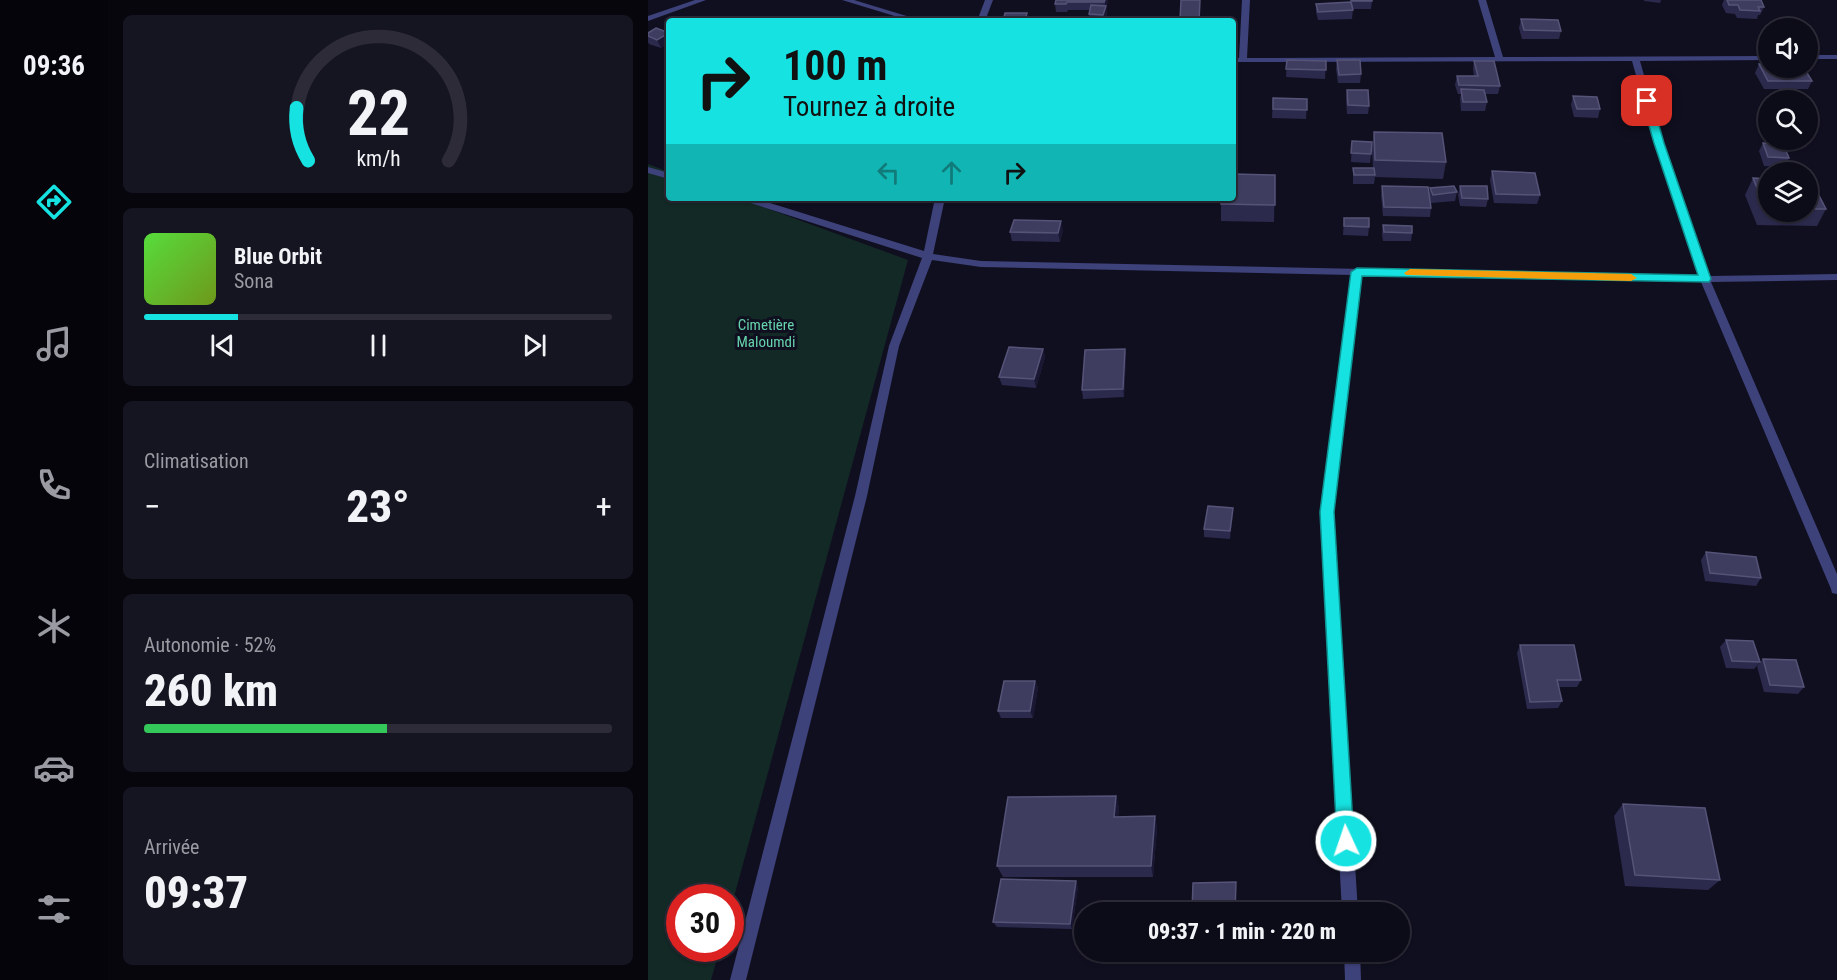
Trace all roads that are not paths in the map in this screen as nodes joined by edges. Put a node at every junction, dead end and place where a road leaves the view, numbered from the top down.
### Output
1 (702, 0) edge
2 (846, 0) edge
3 (989, 0) edge
4 (1246, 0) edge
5 (1482, 0) edge
6 (909, 18) edge
7 (982, 18) edge
8 (648, 19) edge
9 (1499, 57) junction
10 (1818, 57) edge
11 (1837, 57) edge
12 (1635, 58) junction
13 (1758, 58) edge
14 (1238, 60) edge
15 (648, 170) edge
16 (666, 175) edge
17 (754, 201) edge
18 (939, 201) edge
19 (928, 256) junction
20 (1357, 272) junction
21 (1837, 277) edge
22 (1705, 279) junction
23 (1837, 589) edge
24 (1349, 902) edge
25 (1352, 962) edge
26 (738, 980) edge
27 (1353, 980) edge

1 - 8 street
2 - 6 street
3 - 7 street
4 - 14 street
5 - 9 street
9 - 12 street
9 - 14 street
10 - 11 street
12 - 13 street
12 - 22 street
15 - 16 street
17 - 19 street
18 - 19 street
19 - 20 street
19 - 26 street
20 - 22 street
20 - 24 street
21 - 22 street
22 - 23 street
25 - 27 street

